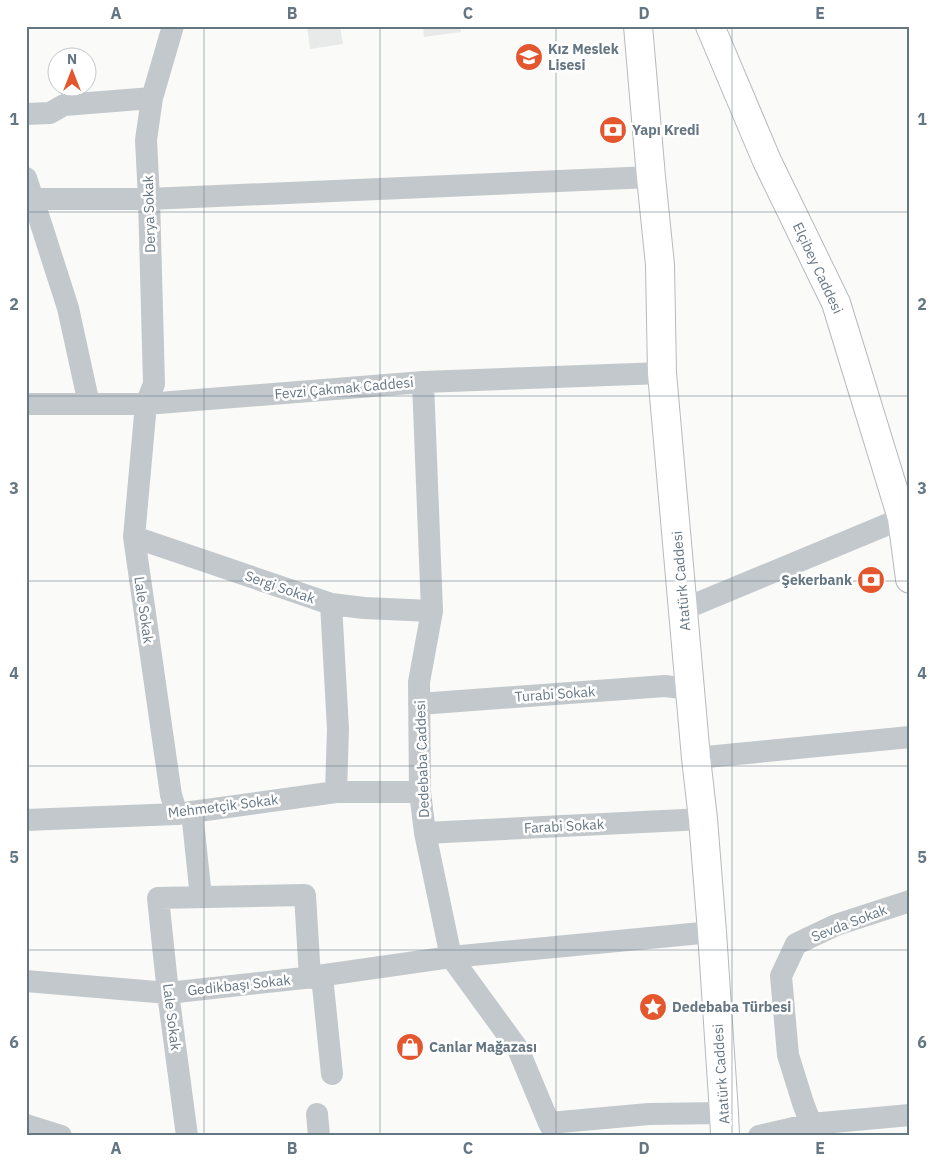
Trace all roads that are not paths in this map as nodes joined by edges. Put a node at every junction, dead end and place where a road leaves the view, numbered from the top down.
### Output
1 (173, 26) edge
2 (638, 26) edge
3 (710, 26) edge
4 (152, 98) junction
5 (26, 114) edge
6 (650, 177) junction
7 (29, 189) edge
8 (149, 200) junction
9 (662, 373) junction
10 (423, 382) junction
11 (26, 404) edge
12 (89, 404) junction
13 (146, 404) junction
14 (906, 517) edge
15 (134, 537) junction
16 (910, 579) edge
17 (331, 604) junction
18 (684, 609) junction
19 (432, 611) junction
20 (690, 689) junction
21 (419, 704) junction
22 (910, 737) edge
23 (696, 758) junction
24 (336, 792) junction
25 (420, 792) junction
26 (184, 813) junction
27 (703, 819) junction
28 (26, 820) edge
29 (425, 833) junction
30 (201, 897) junction
31 (910, 901) edge
32 (712, 932) junction
33 (450, 958) junction
34 (316, 977) junction
35 (26, 981) edge
36 (168, 993) junction
37 (332, 1074) dead end
38 (317, 1114) dead end
39 (910, 1115) edge
40 (725, 1124) edge
41 (811, 1124) junction
42 (26, 1125) edge
43 (552, 1129) edge
44 (61, 1136) edge
45 (187, 1136) edge
46 (319, 1136) edge
47 (758, 1136) edge

1 - 4 street, Derya Sokak
2 - 6 main road, Atatürk Caddesi
3 - 14 main road, Elçibey Caddesi
4 - 5 street
4 - 8 street, Derya Sokak
6 - 8 street
6 - 9 main road, Atatürk Caddesi
7 - 8 street
7 - 12 street
8 - 13 street, Derya Sokak
9 - 10 street, Fevzi Çakmak Caddesi
9 - 18 main road, Atatürk Caddesi
10 - 13 street, Fevzi Çakmak Caddesi
10 - 19 street, Dedebaba Caddesi
11 - 12 street, Fevzi Çakmak Caddesi
12 - 13 street, Fevzi Çakmak Caddesi
13 - 15 street, Lale Sokak
14 - 16 main road, Elçibey Caddesi
14 - 18 street
15 - 17 street, Sergi Sokak
15 - 26 street, Lale Sokak
17 - 19 street, Sergi Sokak
17 - 24 street
18 - 20 main road, Atatürk Caddesi
19 - 21 street, Dedebaba Caddesi
20 - 21 street, Turabi Sokak
20 - 23 main road, Atatürk Caddesi
21 - 25 street, Dedebaba Caddesi
22 - 23 street
23 - 27 main road, Atatürk Caddesi
24 - 25 street, Mehmetçik Sokak
24 - 26 street, Mehmetçik Sokak
25 - 29 street, Dedebaba Caddesi
26 - 28 street, Mehmetçik Sokak
26 - 30 street, Lale Sokak
27 - 29 street, Farabi Sokak
27 - 32 main road, Atatürk Caddesi
29 - 33 street, Dedebaba Caddesi
30 - 34 street
30 - 36 street, Lale Sokak
31 - 41 street, Sevda Sokak
32 - 33 street, Gedikbaşı Sokak
32 - 40 main road, Atatürk Caddesi
33 - 34 street, Gedikbaşı Sokak
33 - 43 street, Dedebaba Caddesi
34 - 36 street, Gedikbaşı Sokak
34 - 37 street
35 - 36 street, Gedikbaşı Sokak
36 - 45 street, Lale Sokak
38 - 46 street
39 - 41 street
40 - 43 street
41 - 47 street
42 - 44 street

